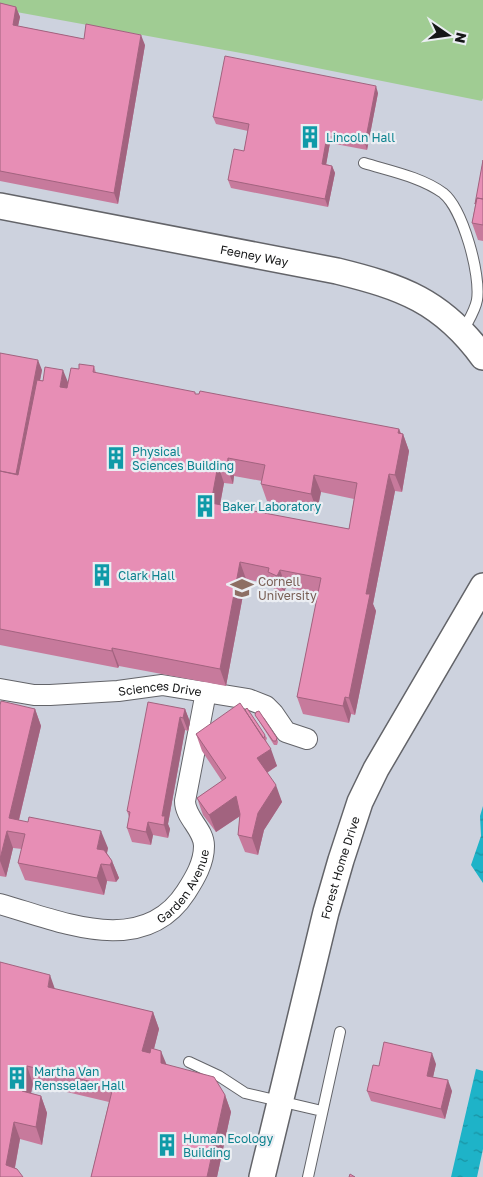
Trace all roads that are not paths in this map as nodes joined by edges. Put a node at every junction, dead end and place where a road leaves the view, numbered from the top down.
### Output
1 (364, 163) dead end
2 (0, 206) edge
3 (462, 332) junction
4 (483, 357) edge
5 (483, 586) edge
6 (0, 689) edge
7 (206, 692) junction
8 (307, 739) dead end
9 (0, 904) edge
10 (340, 1032) dead end
11 (190, 1062) dead end
12 (281, 1101) junction
13 (322, 1111) junction
14 (262, 1177) edge
15 (308, 1177) edge

1 - 3 lane
2 - 3 street, Feeney Way
3 - 4 street, Feeney Way
5 - 12 street, Forest Home Drive
6 - 7 street, Sciences Drive
7 - 8 street, Sciences Drive
7 - 9 street, Garden Avenue
10 - 13 lane
11 - 12 lane
12 - 13 lane
12 - 14 street, Forest Home Drive
13 - 15 lane

